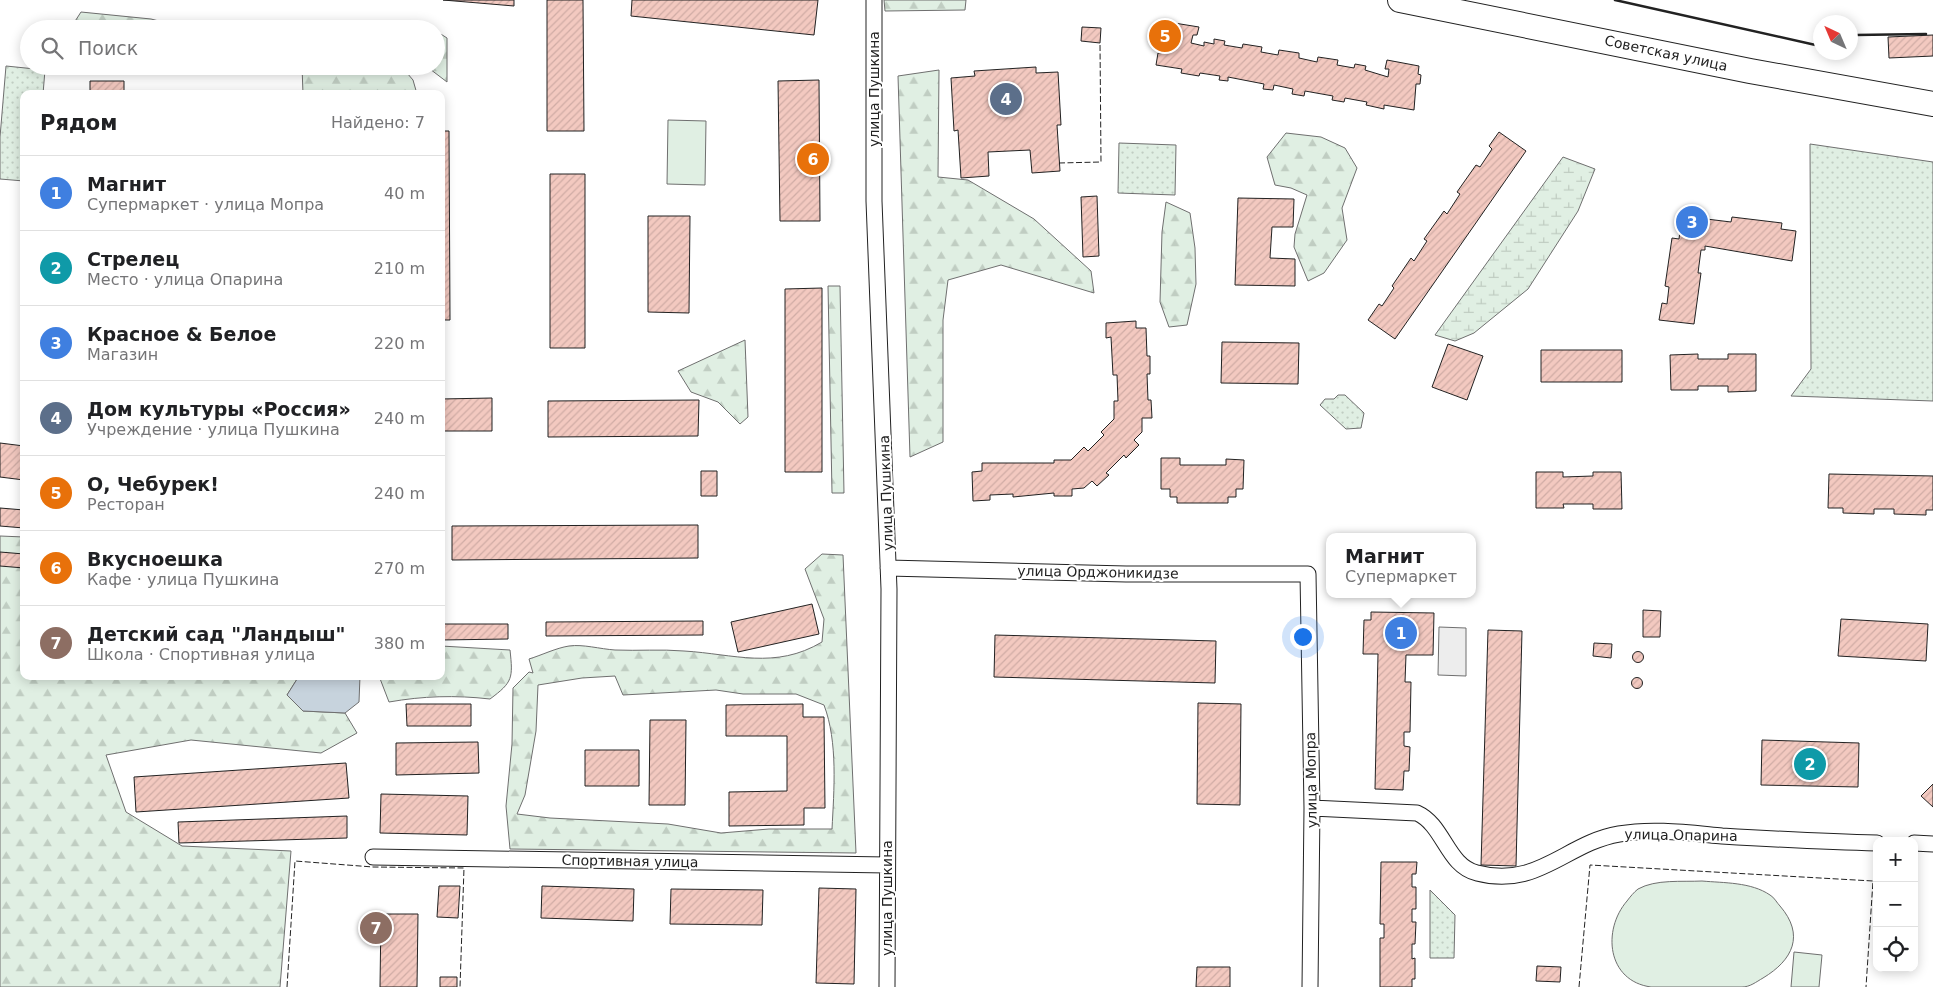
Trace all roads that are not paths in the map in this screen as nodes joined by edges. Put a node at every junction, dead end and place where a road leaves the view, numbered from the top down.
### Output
1 (874, 0) edge
2 (1400, 0) edge
3 (1444, 4) edge
4 (1933, 104) edge
5 (888, 568) junction
6 (1308, 574) joint
7 (1312, 808) junction
8 (1873, 843) edge
9 (1918, 844) edge
10 (1933, 844) edge
11 (373, 856) dead end
12 (887, 865) junction
13 (886, 987) edge
14 (1310, 987) edge

1 - 5 street, улица Пушкина
2 - 3 main road, Советская улица
3 - 4 main road, Советская улица
5 - 6 street, улица Орджоникидзе
5 - 12 street, улица Пушкина
6 - 7 street, улица Мопра
7 - 8 street, улица Опарина
7 - 14 street, улица Мопра
9 - 10 street
11 - 12 street, Спортивная улица
12 - 13 street, улица Пушкина

